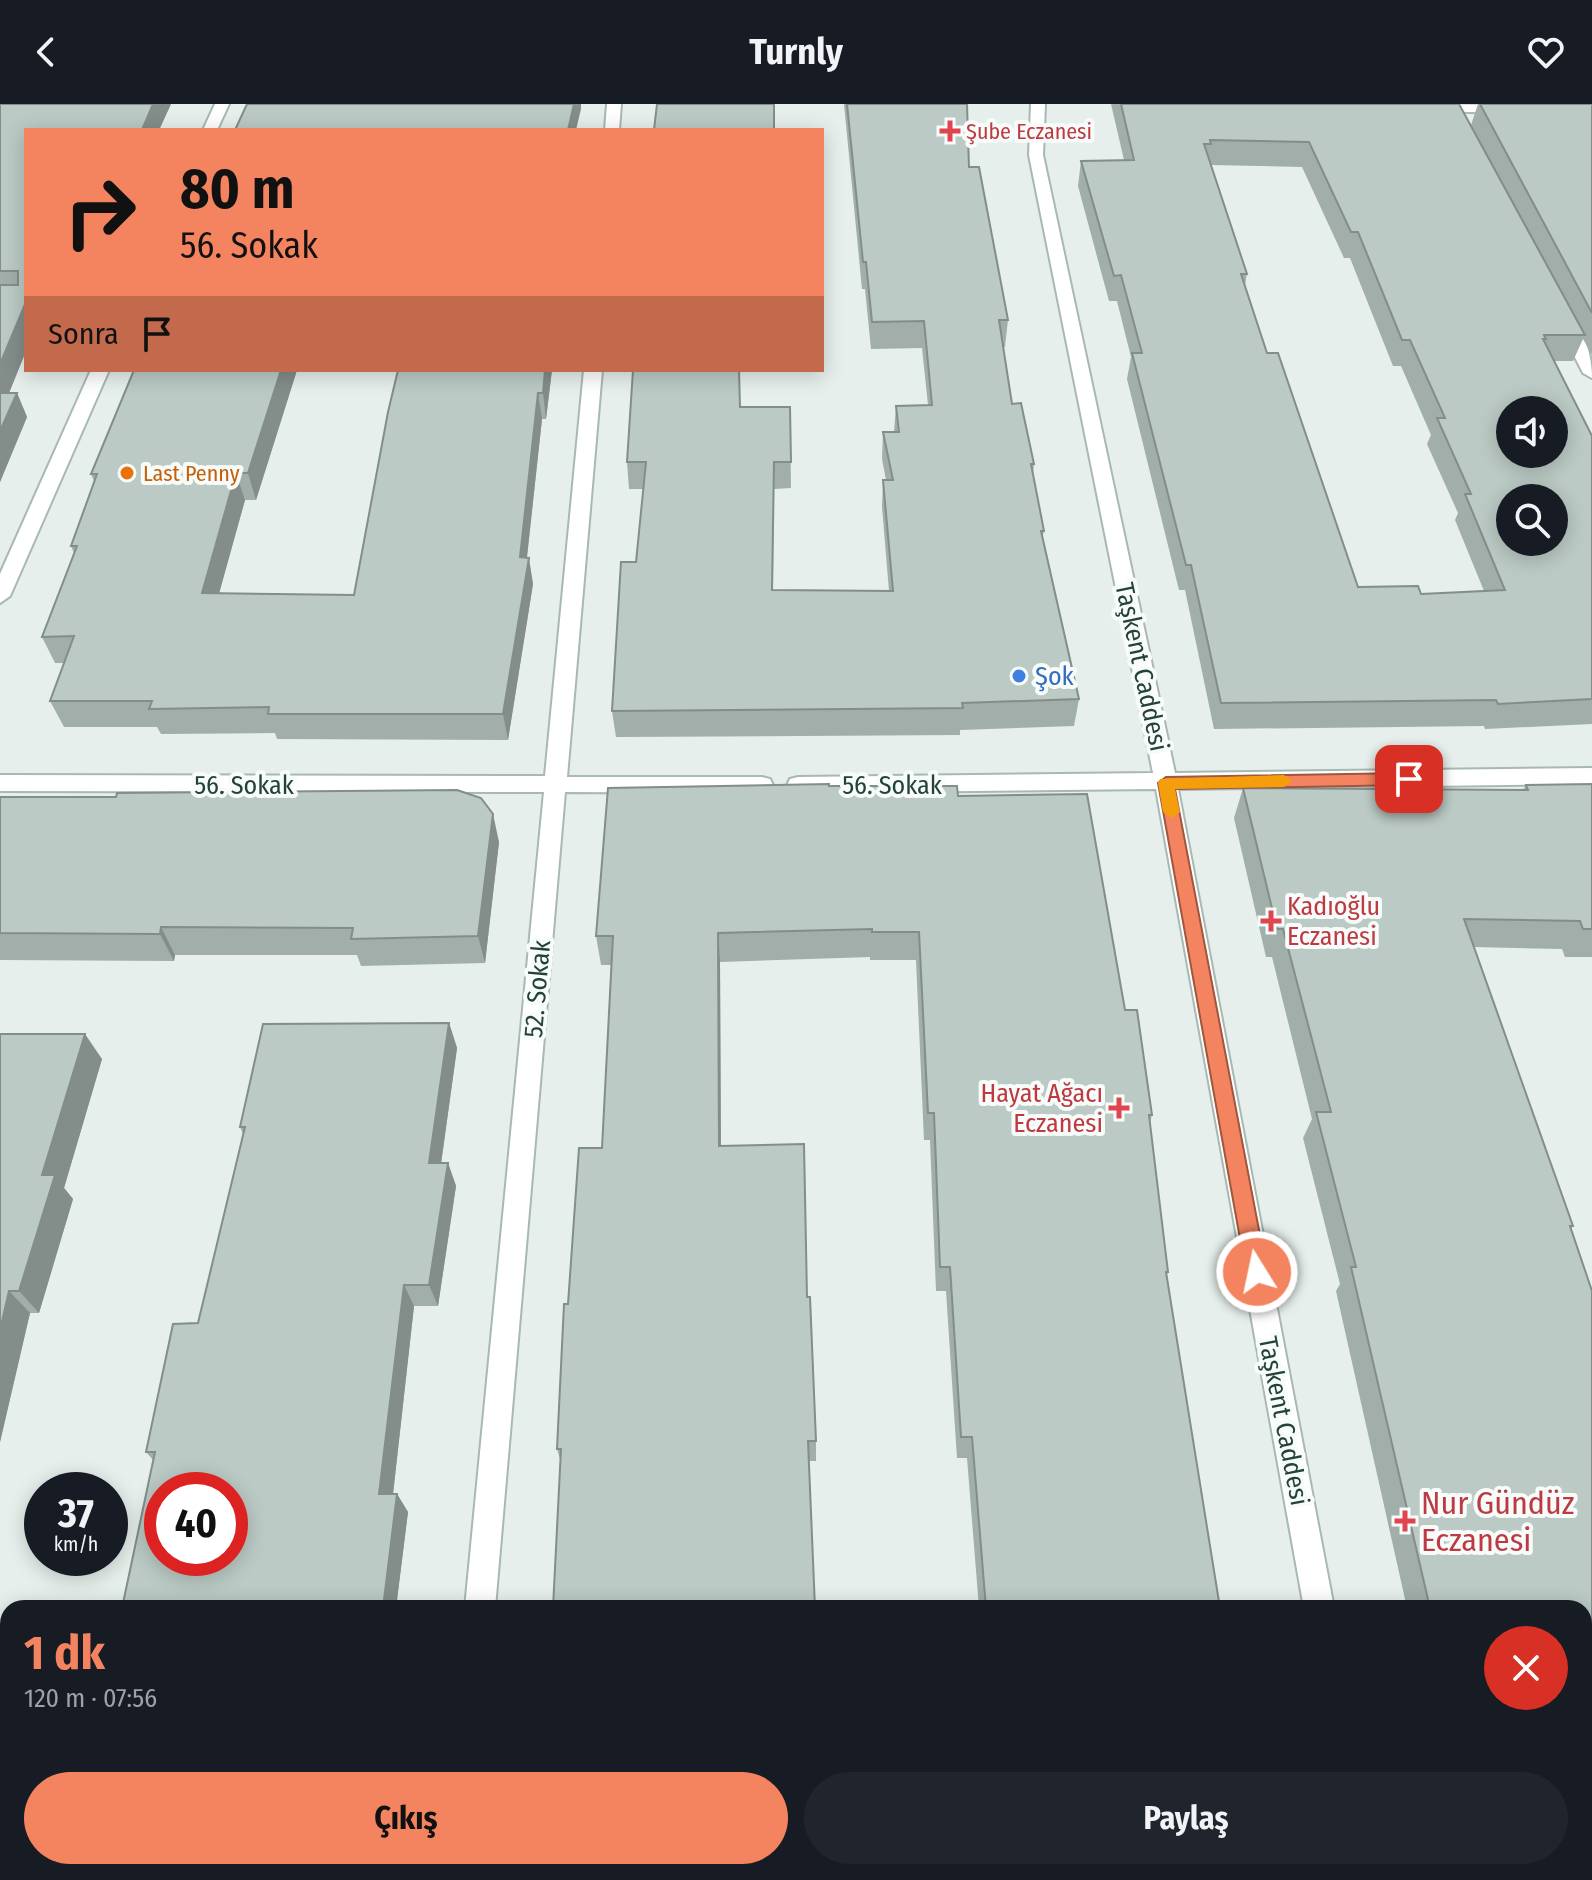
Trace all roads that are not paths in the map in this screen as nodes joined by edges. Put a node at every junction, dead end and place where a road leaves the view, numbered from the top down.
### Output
1 (222, 104) edge
2 (614, 104) edge
3 (1038, 104) edge
4 (1419, 107) edge
5 (1529, 109) edge
6 (1453, 111) edge
7 (211, 128) edge
8 (612, 128) edge
9 (1555, 303) edge
10 (99, 372) edge
11 (593, 372) edge
12 (1592, 373) edge
13 (0, 596) edge
14 (1592, 776) edge
15 (0, 783) edge
16 (1166, 783) junction
17 (554, 787) junction
18 (481, 1600) edge
19 (1318, 1600) edge

1 - 7 street
2 - 8 street
3 - 16 street, Taşkent Caddesi
4 - 6 street
5 - 6 street
9 - 12 street
10 - 13 street
11 - 17 street, 52. Sokak
14 - 16 street, 56. Sokak
15 - 17 street, 56. Sokak
16 - 17 street, 56. Sokak
16 - 19 street, Taşkent Caddesi
17 - 18 street, 52. Sokak

